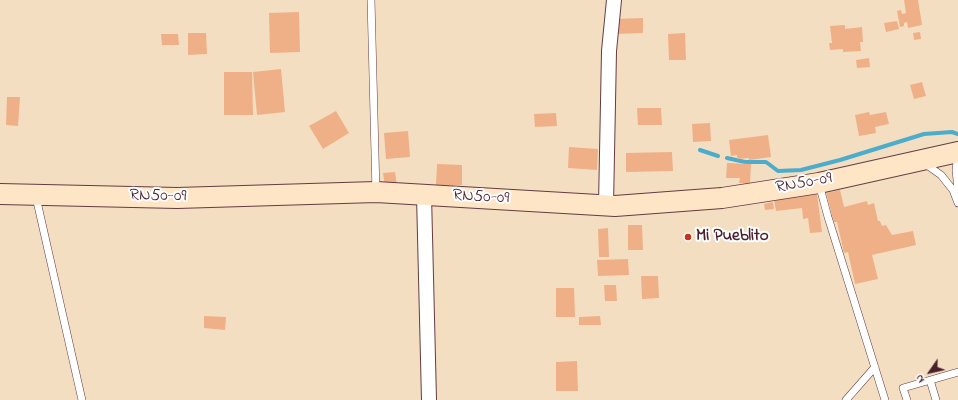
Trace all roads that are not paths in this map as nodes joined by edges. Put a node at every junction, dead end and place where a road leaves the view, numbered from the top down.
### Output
1 (371, 0) edge
2 (614, 0) edge
3 (958, 152) edge
4 (921, 160) junction
5 (819, 183) junction
6 (958, 190) edge
7 (376, 192) junction
8 (0, 194) edge
9 (36, 195) junction
10 (424, 195) junction
11 (958, 203) edge
12 (606, 205) junction
13 (875, 367) junction
14 (958, 372) edge
15 (930, 380) junction
16 (82, 400) edge
17 (429, 400) edge
18 (846, 400) edge
19 (885, 400) edge
20 (907, 400) edge
21 (936, 400) edge

1 - 7 lane
2 - 12 street
3 - 4 main road, RN50-09
3 - 6 lane
4 - 5 main road, RN50-09
4 - 11 lane
5 - 12 main road, RN50-09
5 - 13 lane
7 - 9 main road, RN50-09
7 - 10 main road, RN50-09
8 - 9 main road, RN50-09
9 - 16 lane
10 - 12 main road, RN50-09
10 - 17 street
13 - 18 lane
13 - 19 lane
14 - 15 lane
15 - 20 lane
15 - 21 lane

